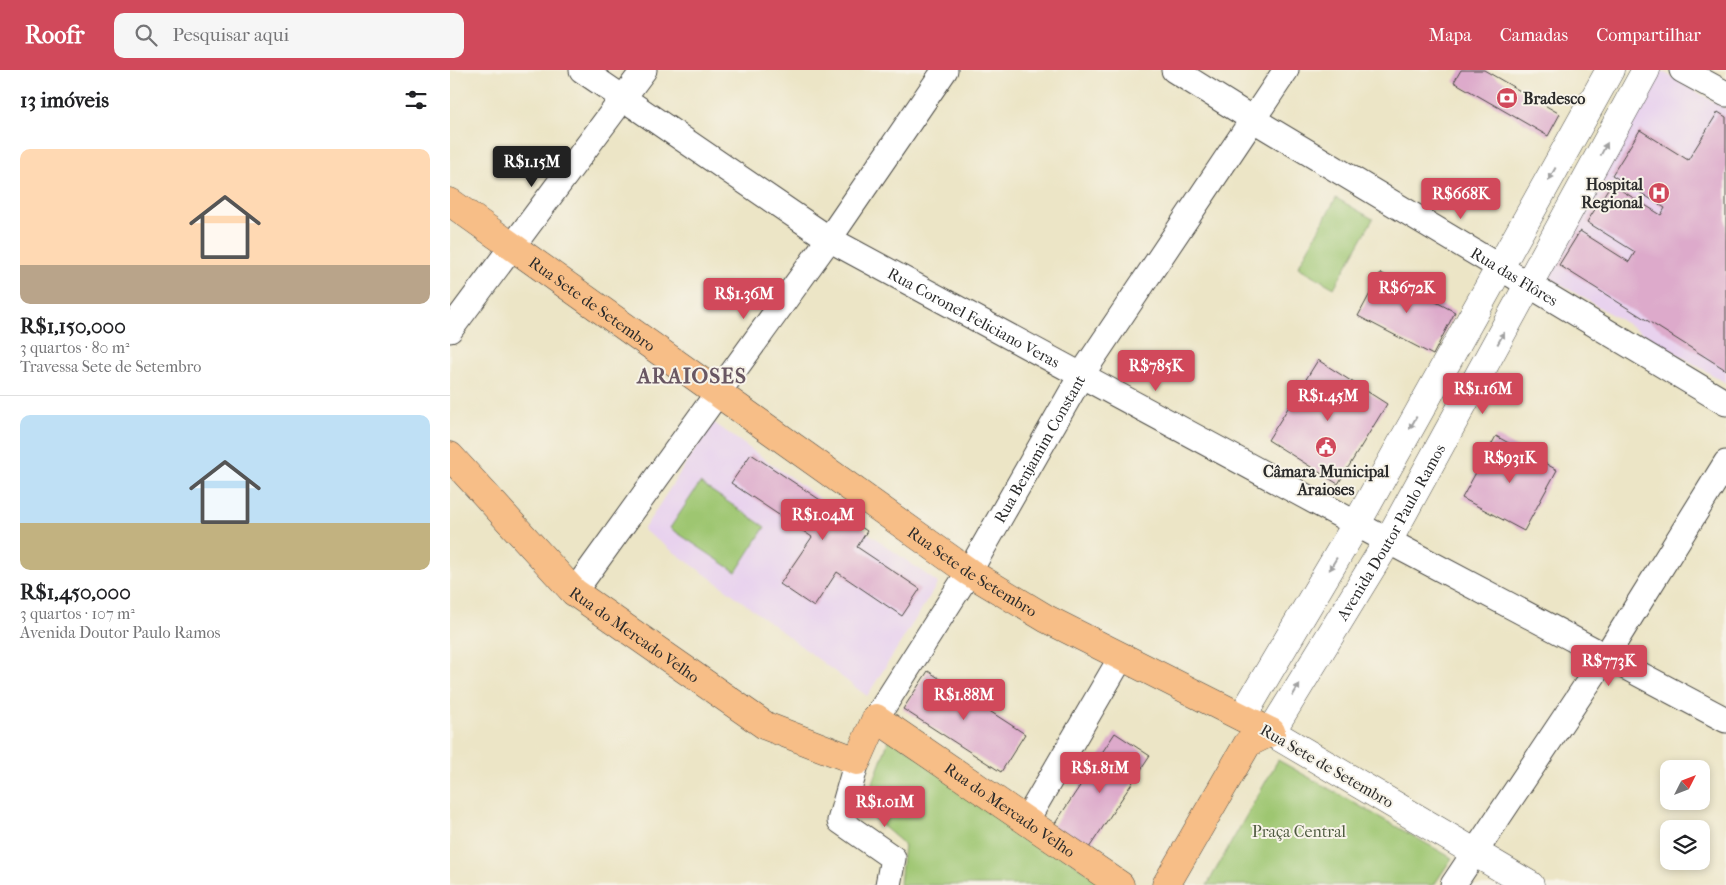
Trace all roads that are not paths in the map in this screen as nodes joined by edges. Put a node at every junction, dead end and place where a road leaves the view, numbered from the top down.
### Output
1 (582, 70) edge
2 (644, 70) edge
3 (945, 70) edge
4 (1174, 70) edge
5 (1286, 70) edge
6 (1610, 70) edge
7 (1646, 70) edge
8 (1682, 70) edge
9 (1726, 94) edge
10 (621, 98) junction
11 (1254, 120) junction
12 (450, 202) edge
13 (829, 239) junction
14 (512, 248) junction
15 (1500, 266) junction
16 (1530, 285) junction
17 (450, 330) edge
18 (1082, 374) junction
19 (716, 393) junction
20 (1726, 403) edge
21 (450, 456) edge
22 (1726, 463) edge
23 (1357, 523) junction
24 (1388, 541) junction
25 (969, 572) junction
26 (574, 592) junction
27 (1122, 656) junction
28 (1606, 656) junction
29 (1242, 717) junction
30 (876, 718) junction
31 (1726, 720) edge
32 (1259, 737) junction
33 (857, 761) junction
34 (1026, 821) junction
35 (1476, 853) junction
36 (888, 885) edge
37 (1120, 885) edge
38 (1166, 885) edge
39 (1452, 885) edge
40 (1530, 885) edge

1 - 10 street, Rua Coronel Feliciano Veras
2 - 10 street
3 - 13 street
4 - 11 street, Rua das Flôres
5 - 11 street, Rua Benjamim Constant
6 -> 15 street, Avenida Doutor Paulo Ramos
16 -> 7 street, Avenida Doutor Paulo Ramos
8 - 9 street
10 - 13 street, Rua Coronel Feliciano Veras
10 - 14 street
11 - 15 street, Rua das Flôres
11 - 18 street, Rua Benjamim Constant
12 - 14 main road, Rua Sete de Setembro
13 - 18 street, Rua Coronel Feliciano Veras
13 - 19 street
14 - 17 street
14 - 19 main road, Rua Sete de Setembro
15 - 16 street, Rua das Flôres
15 -> 23 street, Avenida Doutor Paulo Ramos
16 - 20 street, Rua das Flôres
24 -> 16 street, Avenida Doutor Paulo Ramos
18 - 23 street, Rua Coronel Feliciano Veras
18 - 25 street, Rua Benjamim Constant
19 - 25 main road, Rua Sete de Setembro
19 - 26 street
21 - 26 main road, Rua do Mercado Velho
22 - 28 street
23 - 24 street, Rua Coronel Feliciano Veras
23 -> 29 street, Avenida Doutor Paulo Ramos
24 - 28 street, Rua Coronel Feliciano Veras
32 -> 24 street, Avenida Doutor Paulo Ramos
25 - 27 main road, Rua Sete de Setembro
25 - 30 street, Rua Benjamim Constant
26 - 33 main road, Rua do Mercado Velho
27 - 29 main road, Rua Sete de Setembro
27 - 34 street
28 - 31 street, Rua Coronel Feliciano Veras
28 - 35 street
29 - 32 main road, Rua Sete de Setembro
30 - 33 main road, Rua Benjamim Constant
30 - 34 main road, Rua do Mercado Velho
32 - 35 street, Rua Sete de Setembro
32 - 38 main road, Avenida Doutor Paulo Ramos
33 - 36 street
34 - 37 main road, Rua do Mercado Velho
35 - 39 street
35 - 40 street, Rua Sete de Setembro

